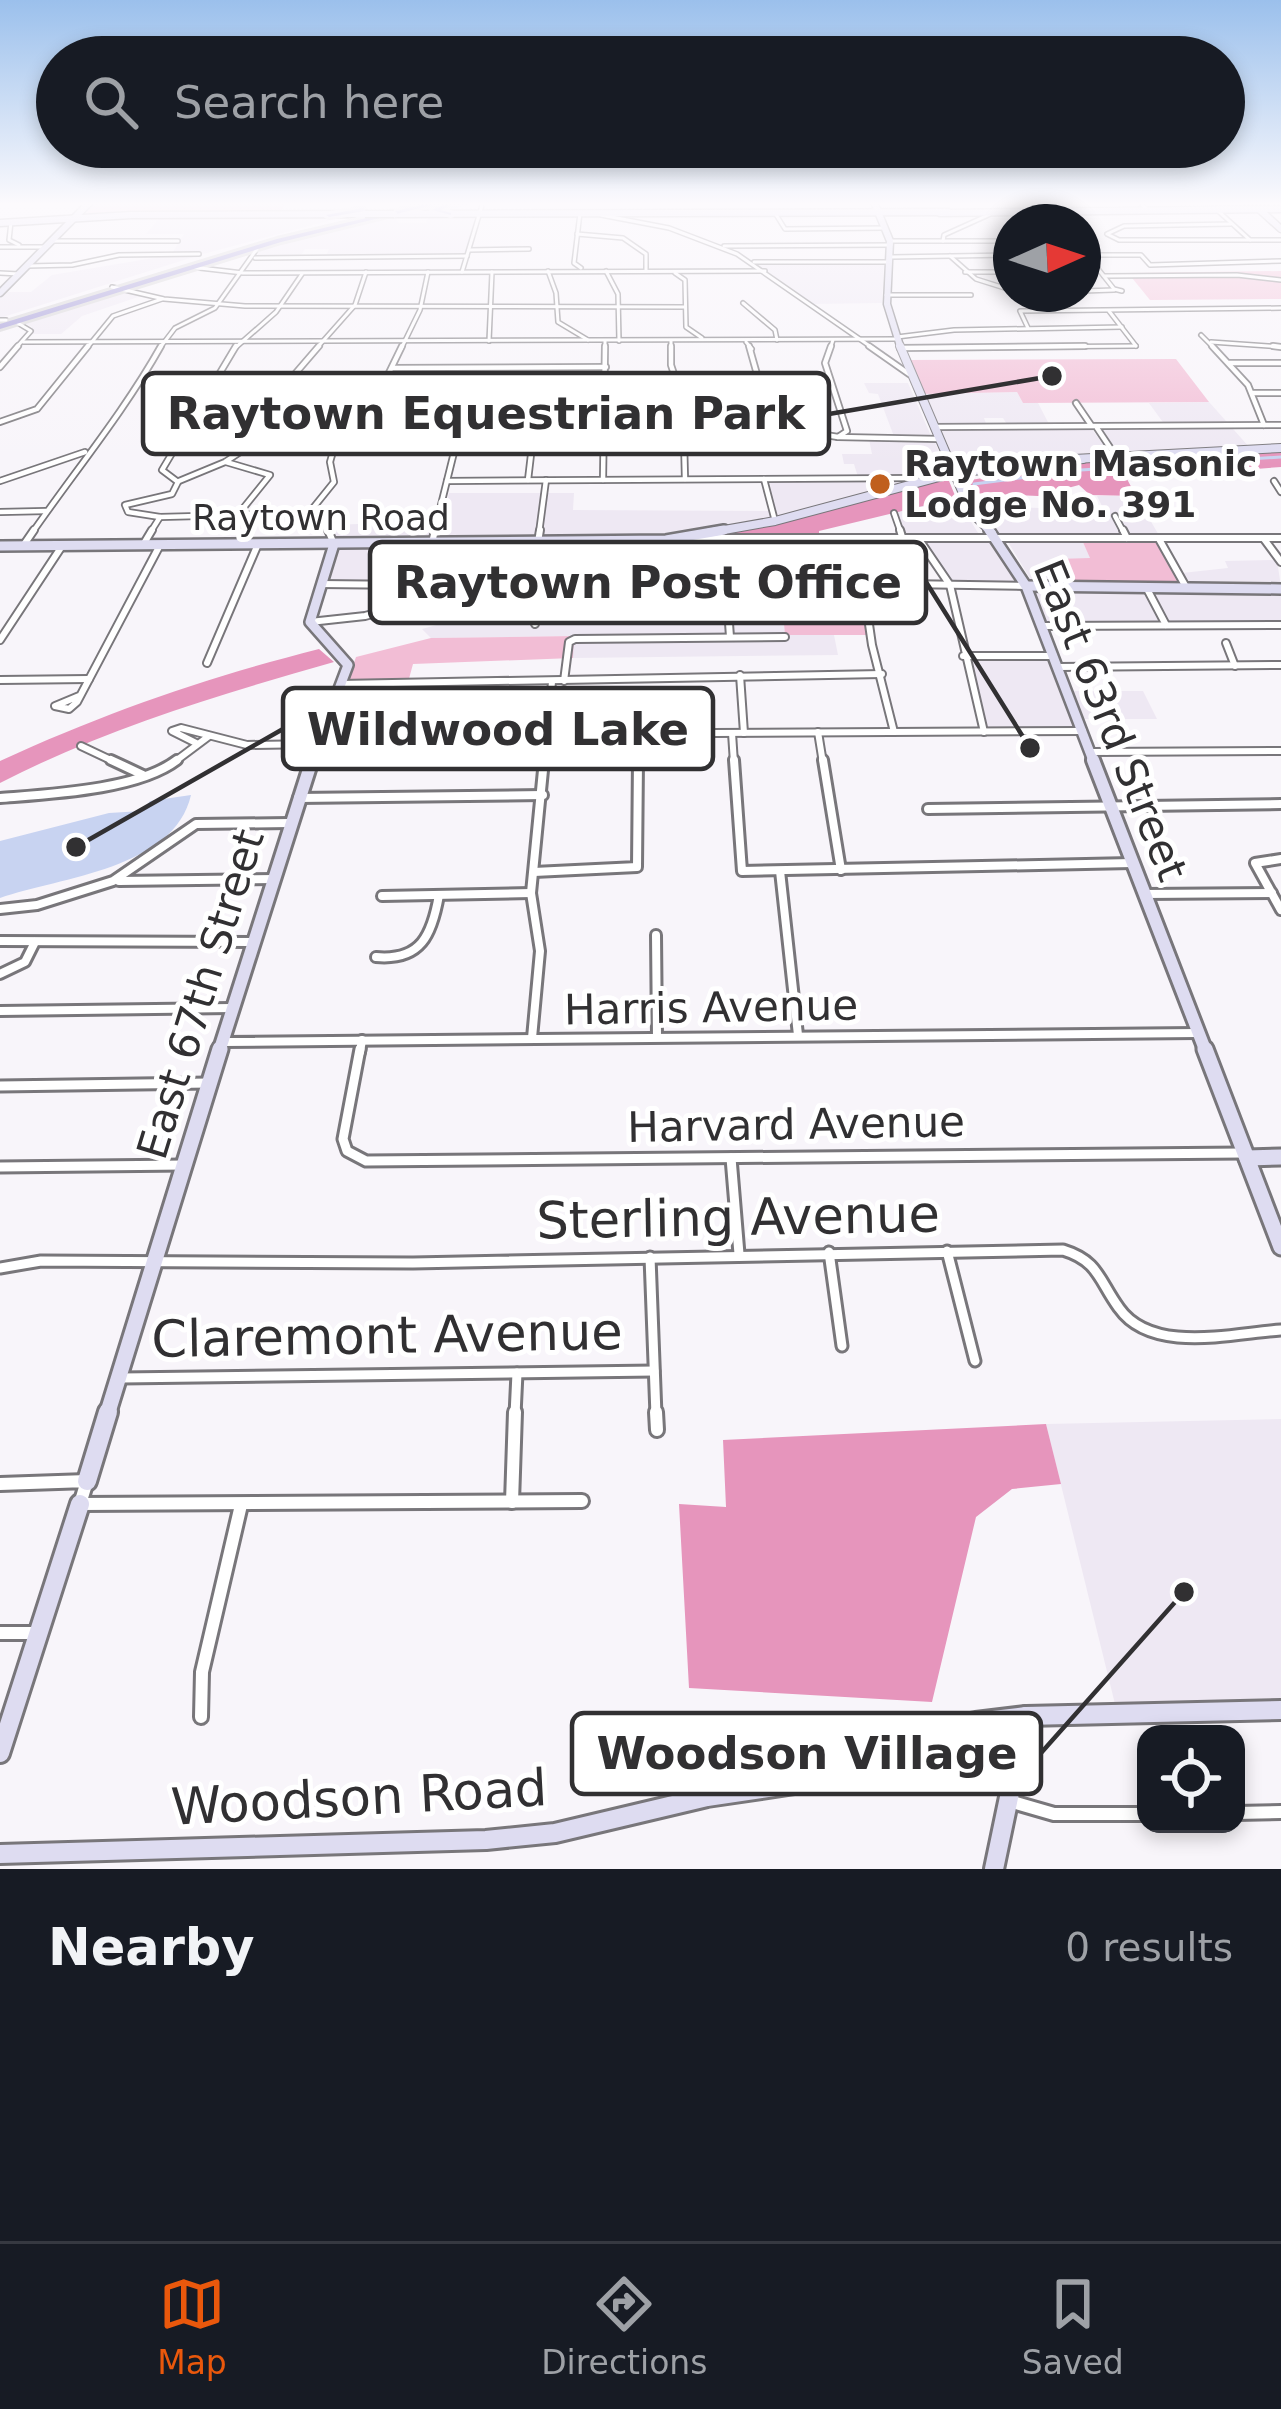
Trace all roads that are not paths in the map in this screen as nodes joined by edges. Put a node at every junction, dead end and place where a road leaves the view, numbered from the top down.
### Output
1 (112, 289) edge
2 (114, 289) edge
3 (121, 289) edge
4 (230, 289) edge
5 (292, 289) edge
6 (361, 289) edge
7 (424, 289) edge
8 (491, 289) edge
9 (552, 289) edge
10 (616, 289) edge
11 (685, 289) edge
12 (790, 289) edge
13 (887, 289) edge
14 (1114, 289) edge
15 (1122, 291) dead end
16 (886, 295) junction
17 (971, 295) dead end
18 (164, 299) junction
19 (219, 304) junction
20 (490, 304) junction
21 (743, 304) dead end
22 (281, 305) junction
23 (355, 305) junction
24 (421, 305) junction
25 (556, 307) junction
26 (619, 307) junction
27 (685, 307) junction
28 (1281, 308) edge
29 (1108, 310) junction
30 (5, 322) edge
31 (1122, 327) junction
32 (1028, 328) junction
33 (1201, 334) dead end
34 (746, 340) junction
35 (777, 340) junction
36 (833, 340) junction
37 (861, 340) junction
38 (591, 341) junction
39 (605, 341) junction
40 (619, 341) junction
41 (671, 341) junction
42 (712, 341) junction
43 (898, 341) junction
44 (22, 342) junction
45 (93, 342) junction
46 (163, 342) junction
47 (489, 342) junction
48 (1208, 342) junction
49 (238, 343) junction
50 (322, 343) junction
51 (403, 343) junction
52 (1281, 346) edge
53 (1227, 363) junction
54 (1281, 363) edge
55 (606, 367) junction
56 (0, 368) edge
57 (391, 368) junction
58 (909, 374) junction
59 (385, 381) junction
60 (214, 382) junction
61 (288, 382) junction
62 (1252, 393) junction
63 (1281, 393) edge
64 (538, 395) dead end
65 (468, 396) dead end
66 (1076, 403) dead end
67 (683, 420) junction
68 (607, 421) junction
69 (0, 422) edge
70 (462, 422) junction
71 (536, 422) junction
72 (1264, 425) junction
73 (1281, 425) edge
74 (1094, 426) junction
75 (934, 427) junction
76 (848, 428) junction
77 (838, 437) junction
78 (878, 439) junction
79 (939, 439) junction
80 (1281, 448) edge
81 (684, 451) junction
82 (86, 452) junction
83 (1117, 458) junction
84 (225, 462) junction
85 (955, 475) junction
86 (685, 479) junction
87 (764, 479) junction
88 (528, 480) junction
89 (546, 480) junction
90 (603, 480) junction
91 (0, 481) edge
92 (447, 481) junction
93 (899, 481) junction
94 (1274, 481) dead end
95 (178, 482) junction
96 (1281, 492) edge
97 (171, 495) junction
98 (47, 511) junction
99 (0, 512) edge
100 (240, 512) junction
101 (970, 512) junction
102 (309, 513) junction
103 (894, 513) dead end
104 (1115, 516) dead end
105 (160, 517) junction
106 (776, 520) junction
107 (677, 538) junction
108 (1127, 538) junction
109 (1159, 538) junction
110 (1263, 538) junction
111 (1281, 538) edge
112 (919, 539) junction
113 (982, 539) junction
114 (997, 539) junction
115 (837, 540) junction
116 (903, 540) junction
117 (823, 541) junction
118 (485, 542) junction
119 (538, 542) junction
120 (432, 543) junction
121 (258, 544) junction
122 (334, 544) junction
123 (143, 545) junction
124 (160, 545) junction
125 (0, 546) edge
126 (23, 546) junction
127 (62, 546) junction
128 (724, 553) junction
129 (1281, 562) edge
130 (641, 574) dead end
131 (870, 578) junction
132 (478, 581) junction
133 (321, 584) junction
134 (950, 585) junction
135 (1026, 586) junction
136 (1146, 587) junction
137 (1186, 587) junction
138 (1281, 589) edge
139 (578, 594) dead end
140 (436, 597) junction
141 (553, 597) dead end
142 (310, 622) junction
143 (535, 624) dead end
144 (1166, 625) junction
145 (1281, 625) edge
146 (1042, 626) junction
147 (730, 637) junction
148 (785, 637) dead end
149 (0, 640) edge
150 (1226, 643) dead end
151 (963, 656) junction
152 (1056, 661) junction
153 (207, 663) dead end
154 (1281, 665) edge
155 (1235, 666) junction
156 (882, 674) junction
157 (740, 675) junction
158 (90, 679) junction
159 (0, 680) edge
160 (564, 681) junction
161 (552, 682) junction
162 (340, 684) junction
163 (80, 696) dead end
164 (1083, 731) junction
165 (818, 732) junction
166 (894, 732) junction
167 (985, 732) junction
168 (638, 733) junction
169 (732, 733) junction
170 (744, 733) junction
171 (548, 734) junction
172 (209, 736) junction
173 (319, 740) junction
174 (197, 744) junction
175 (82, 746) dead end
176 (1281, 751) edge
177 (1091, 752) junction
178 (144, 776) junction
179 (543, 795) junction
180 (0, 798) edge
181 (298, 798) junction
182 (1281, 805) edge
183 (1112, 807) junction
184 (928, 808) dead end
185 (290, 823) junction
186 (1281, 860) edge
187 (1133, 863) junction
188 (841, 870) junction
189 (780, 871) junction
190 (534, 872) junction
191 (274, 879) junction
192 (113, 881) junction
193 (531, 893) junction
194 (1271, 893) junction
195 (1145, 894) junction
196 (439, 895) junction
197 (382, 896) dead end
198 (0, 909) edge
199 (1281, 910) edge
200 (656, 935) dead end
201 (0, 940) edge
202 (35, 942) junction
203 (253, 942) junction
204 (376, 957) dead end
205 (0, 974) edge
206 (233, 1008) junction
207 (0, 1011) edge
208 (1198, 1033) junction
209 (798, 1035) junction
210 (658, 1037) junction
211 (532, 1038) junction
212 (362, 1040) junction
213 (223, 1042) junction
214 (211, 1083) junction
215 (0, 1086) edge
216 (1246, 1155) junction
217 (1281, 1157) edge
218 (731, 1158) junction
219 (186, 1166) junction
220 (0, 1167) edge
221 (1281, 1247) edge
222 (947, 1251) junction
223 (829, 1252) junction
224 (739, 1254) junction
225 (650, 1257) junction
226 (155, 1265) junction
227 (0, 1268) edge
228 (1281, 1330) edge
229 (842, 1346) dead end
230 (975, 1361) dead end
231 (654, 1371) junction
232 (517, 1373) junction
233 (121, 1378) junction
234 (656, 1430) dead end
235 (87, 1481) junction
236 (0, 1484) edge
237 (512, 1502) junction
238 (582, 1502) dead end
239 (80, 1504) junction
240 (242, 1505) junction
241 (0, 1633) edge
242 (38, 1634) junction
243 (1281, 1710) edge
244 (1026, 1716) junction
245 (201, 1717) dead end
246 (0, 1753) edge
247 (1008, 1801) junction
248 (1281, 1812) edge
249 (1245, 1813) edge
250 (1137, 1814) edge
251 (0, 1854) edge
252 (994, 1869) edge

1 - 30 highway
2 - 30 highway
3 - 18 street
4 - 19 street
5 - 22 street
6 - 23 street
7 - 24 street
8 - 20 street
9 - 25 street
10 - 26 street
11 - 27 street
12 - 37 street
13 - 16 main road, East 63rd Street
14 - 15 street
16 - 17 street
16 - 43 main road, East 63rd Street
18 - 19 street
18 - 45 street
19 - 22 street
19 - 46 street
20 - 24 street
20 - 25 street
20 - 47 street
21 - 35 street
22 - 23 street
22 - 49 street
23 - 24 street
23 - 50 street
24 - 51 street
25 - 26 street
25 - 38 street
26 - 27 street
26 - 40 street
27 - 42 street
28 - 29 street
29 - 31 street
29 - 32 street
30 - 44 street
31 - 32 street
31 - 43 street
32 - 43 street
33 - 48 street
34 - 35 street
34 - 42 street
34 - 77 street
35 - 36 street
36 - 37 street
36 - 76 street
37 - 43 street
37 - 58 street
38 - 39 street
38 - 47 street
39 - 40 street
39 - 55 street
40 - 41 street
41 - 42 street
41 - 67 street
43 - 58 main road, East 63rd Street
44 - 45 street
44 - 56 street
45 - 46 street
45 - 69 street
46 - 49 street
46 - 82 street
47 - 51 street
48 - 52 street
48 - 53 street
49 - 50 street
49 - 60 street
50 - 51 street
50 - 61 street
51 - 57 street
53 - 54 street
53 - 62 street
55 - 57 street
55 - 68 street
57 - 59 street
58 - 75 main road, East 63rd Street
59 - 61 street
59 - 102 street
60 - 61 street
60 - 95 street
61 - 84 street
62 - 63 street
62 - 72 street
64 - 71 street
65 - 70 street
66 - 74 street
67 - 68 street
67 - 81 street
68 - 71 street
68 - 90 street
70 - 71 street
70 - 92 street
71 - 88 street
72 - 73 street
72 - 74 street
74 - 75 street
74 - 83 street
75 - 79 main road, East 63rd Street
76 - 77 street
76 - 78 street
77 - 78 street
77 - 81 street
78 - 79 street
79 - 85 main road, East 63rd Street
80 - 83 main road
81 - 86 street
82 - 91 street
82 - 98 street
83 - 85 main road
84 - 95 street
84 - 100 street
85 - 93 main road
85 - 93 main road
85 - 101 main road, East 63rd Street
86 - 87 street
86 - 90 street
87 - 93 street
87 - 106 street
88 - 89 street
88 - 92 street
89 - 90 street
89 - 119 street
92 - 120 street
93 - 106 main road, Raytown Road
94 - 96 street
95 - 97 street
97 - 105 street
97 - 105 street
98 - 99 street
98 - 126 street
100 - 102 street
100 - 105 street
101 - 113 main road
101 - 114 main road, East 63rd Street
102 - 122 street
103 - 116 street
104 - 108 street
105 - 123 street
106 - 107 main road, Raytown Road
107 - 117 street
107 - 119 main road, Raytown Road
108 - 109 street
108 - 114 street
109 - 110 street
109 - 137 street
110 - 111 street
110 - 129 street
112 - 113 street
112 - 116 street
112 - 134 street
113 - 114 street
114 - 135 main road, East 63rd Street
115 - 116 street
115 - 117 street
115 - 131 street
117 - 128 street
118 - 119 main road, Raytown Road
118 - 120 main road, Raytown Road
118 - 132 street
120 - 122 main road, Raytown Road
121 - 122 main road, Raytown Road
121 - 124 main road, Raytown Road
121 - 153 street
122 - 133 main road
123 - 124 main road, Raytown Road
123 - 127 main road, Raytown Road
124 - 158 street
125 - 126 main road, Raytown Road
126 - 127 main road, Raytown Road
127 - 149 street
128 - 130 street
128 - 147 street
131 - 134 street
131 - 156 street
132 - 140 street
132 - 141 street
133 - 140 street
133 - 142 main road
134 - 135 street
134 - 151 street
135 - 136 main road
135 - 146 main road, East 63rd Street
136 - 137 main road
136 - 144 street
137 - 138 main road
139 - 143 street
140 - 142 street
142 - 162 main road
144 - 145 street
144 - 146 street
146 - 152 main road, East 63rd Street
147 - 148 street
147 - 160 street
150 - 155 street
151 - 152 street
151 - 167 street
152 - 155 street
152 - 164 main road, East 63rd Street
154 - 155 street
156 - 157 street
156 - 166 street
157 - 160 street
157 - 170 street
158 - 159 street
158 - 163 street
160 - 161 street
161 - 162 street
161 - 171 street
162 - 173 main road, East 67th Street
164 - 167 street
164 - 177 main road, East 63rd Street
165 - 166 street
165 - 170 street
165 - 188 street
166 - 167 street
168 - 169 street
168 - 171 street
168 - 190 street
169 - 170 street
169 - 189 street
171 - 173 street
171 - 179 street
172 - 173 street
172 - 174 street
172 - 174 street
173 - 181 main road, East 67th Street
174 - 178 street
175 - 178 street
176 - 177 street
177 - 183 main road, East 63rd Street
178 - 180 street
179 - 181 street
179 - 190 street
181 - 185 main road, East 67th Street
182 - 183 street
183 - 184 street
183 - 187 main road, East 63rd Street
185 - 191 main road, East 67th Street
185 - 192 street
186 - 194 street
187 - 188 street
187 - 195 main road, East 63rd Street
188 - 189 street
189 - 209 street
190 - 193 street
191 - 192 street
191 - 203 main road, East 67th Street
192 - 198 street
193 - 196 street
193 - 211 street
194 - 195 street
194 - 199 street
195 - 208 main road, East 63rd Street
196 - 197 street
196 - 204 street
200 - 210 street
201 - 202 street
202 - 203 street
202 - 205 street
203 - 206 main road, East 67th Street
206 - 207 street
206 - 213 main road, East 67th Street
208 - 209 street, Harris Avenue
208 - 216 main road, East 63rd Street
209 - 210 street, Harris Avenue
210 - 211 street, Harris Avenue
211 - 212 street, Harris Avenue
212 - 213 street, Harris Avenue
212 - 218 street, Harvard Avenue
213 - 214 main road, East 67th Street
214 - 215 street
214 - 219 main road, East 67th Street
216 - 217 main road
216 - 218 street, Harvard Avenue
216 - 221 main road, East 63rd Street
218 - 224 street
219 - 220 street
219 - 226 main road, East 67th Street
222 - 223 street, Sterling Avenue
222 - 228 street, Sterling Avenue
222 - 230 street
223 - 224 street, Sterling Avenue
223 - 229 street
224 - 225 street, Sterling Avenue
225 - 226 street, Sterling Avenue
225 - 231 street
226 - 227 street, Sterling Avenue
226 - 233 main road, East 67th Street
231 - 232 street, Claremont Avenue
231 - 234 street
232 - 233 street, Claremont Avenue
232 - 237 street
233 - 235 main road, East 67th Street
235 - 236 street
235 - 239 street
237 - 238 street
237 - 240 street
239 - 240 street
239 - 242 main road
240 - 245 street
241 - 242 street
242 - 246 main road
243 - 244 main road, Woodson Road
244 - 247 main road
244 - 251 main road, Woodson Road
247 - 250 street
247 - 252 main road
248 - 249 street

